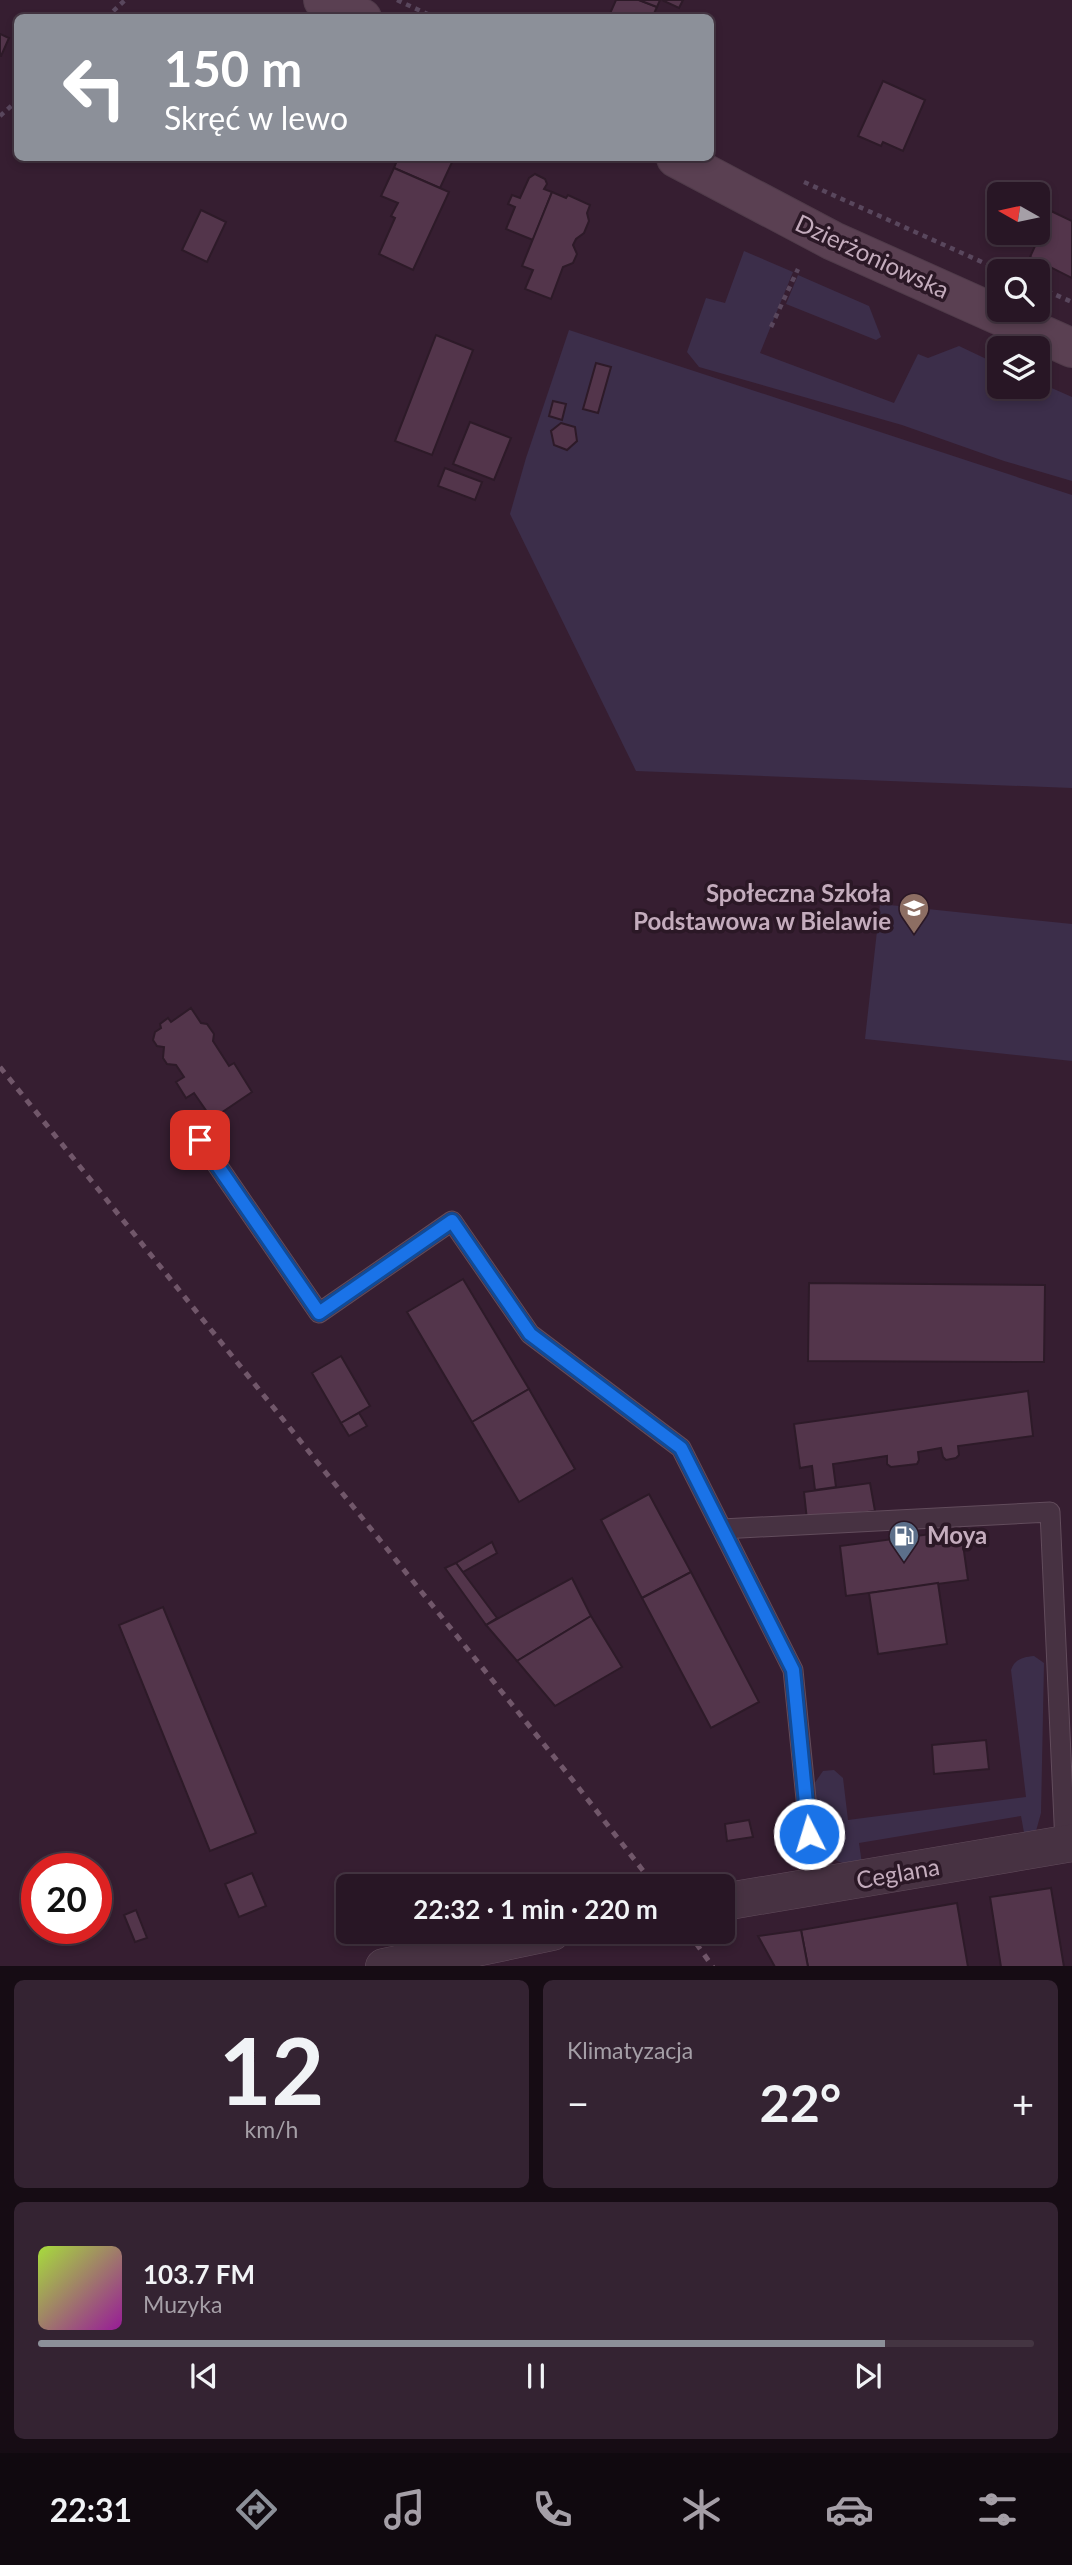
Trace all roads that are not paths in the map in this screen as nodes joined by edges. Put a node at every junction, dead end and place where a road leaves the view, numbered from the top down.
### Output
1 (323, 0) edge
2 (353, 14) edge
3 (682, 161) edge
4 (1072, 348) edge
5 (200, 1140) dead end
6 (722, 1529) junction
7 (1069, 1844) edge
8 (815, 1888) junction
9 (735, 1900) edge
10 (493, 1944) edge
11 (384, 1966) edge

1 - 2 main road
3 - 4 main road, Dzierżoniowska
5 - 6 lane
6 - 7 lane
6 - 8 lane
7 - 8 street, Ceglana
8 - 9 street, Ceglana
10 - 11 street

